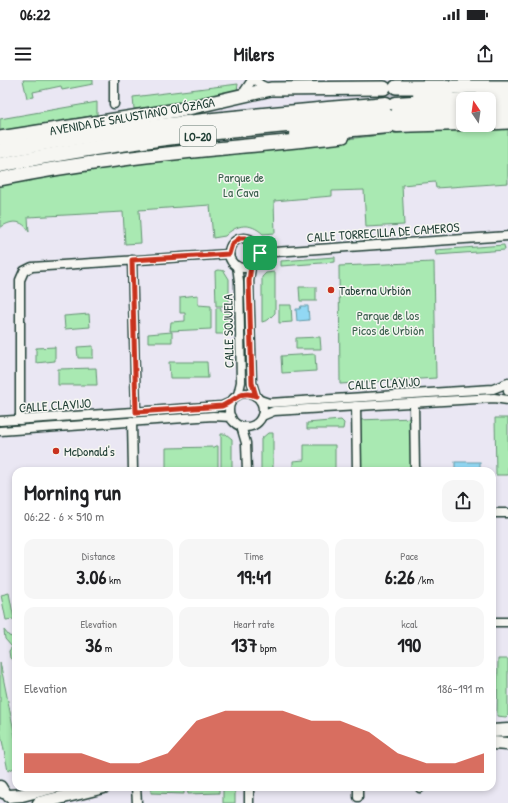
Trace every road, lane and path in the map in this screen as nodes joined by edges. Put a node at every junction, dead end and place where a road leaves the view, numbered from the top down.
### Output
1 (114, 80) edge
2 (252, 80) edge
3 (255, 80) edge
4 (508, 87) edge
5 (449, 88) joint
6 (271, 89) junction
7 (242, 95) junction
8 (496, 99) edge
9 (508, 99) edge
10 (456, 101) edge
11 (114, 104) dead end
12 (391, 110) junction
13 (508, 111) edge
14 (496, 112) edge
15 (456, 119) edge
16 (508, 122) edge
17 (496, 123) edge
18 (3, 153) edge
19 (0, 178) edge
20 (508, 236) edge
21 (260, 253) junction
22 (229, 254) junction
23 (132, 260) junction
24 (237, 266) junction
25 (251, 266) junction
26 (508, 383) edge
27 (238, 395) junction
28 (258, 398) junction
29 (508, 400) edge
30 (231, 402) junction
31 (414, 403) junction
32 (356, 406) junction
33 (136, 412) junction
34 (262, 416) junction
35 (231, 417) junction
36 (20, 420) junction
37 (0, 421) edge
38 (132, 421) junction
39 (241, 426) junction
40 (253, 426) junction
41 (0, 431) edge
42 (246, 442) junction
43 (133, 467) edge
44 (246, 467) edge
45 (356, 467) edge
46 (415, 467) edge
47 (496, 513) edge
48 (508, 513) edge
49 (496, 622) edge
50 (508, 622) edge
51 (508, 730) edge
52 (496, 731) edge
53 (496, 743) edge
54 (508, 744) edge
55 (38, 791) edge
56 (88, 791) edge
57 (136, 791) edge
58 (249, 791) edge
59 (358, 791) edge
60 (5, 794) edge
61 (358, 797) dead end
62 (39, 803) edge
63 (137, 803) edge
64 (249, 803) edge

1 - 11 street
2 - 7 street
3 - 6 street
4 - 5 main road
5 - 12 highway
6 - 7 main road, AVENIDA DE SALUSTIANO OLÓZAGA
6 - 12 main road, AVENIDA DE SALUSTIANO OLÓZAGA
7 - 18 main road, AVENIDA DE SALUSTIANO OLÓZAGA
8 - 9 highway
10 - 12 highway
12 - 15 highway
12 - 18 highway, LO-20
12 - 18 highway, LO-20
12 - 19 main road
13 - 14 highway
16 - 17 main road
20 - 21 street, CALLE TORRECILLA DE CAMEROS
21 - 22 street
21 - 25 street
22 - 23 street
22 - 24 street
23 - 33 street
23 - 36 street
24 - 25 street
24 - 27 street, CALLE SOJUELA
25 - 28 street, CALLE SOJUELA
26 - 28 street, CALLE CLAVIJO
27 - 28 street
27 - 30 street
28 - 34 street
29 - 31 street, CALLE CLAVIJO
30 - 33 street, CALLE CLAVIJO
30 - 35 street
31 - 32 street, CALLE CLAVIJO
31 - 46 street
32 - 34 street, CALLE CLAVIJO
32 - 45 street
33 - 36 street, CALLE CLAVIJO
34 - 40 street
35 - 38 street, CALLE CLAVIJO
35 - 39 street
36 - 37 street, CALLE CLAVIJO
38 - 41 street, CALLE CLAVIJO
38 - 43 street
39 - 40 street
39 - 42 street
40 - 42 street
42 - 44 street
47 - 48 street
49 - 50 street
51 - 52 main road
53 - 54 main road
55 - 60 main road
56 - 62 main road
57 - 63 street
58 - 64 street
59 - 61 street

